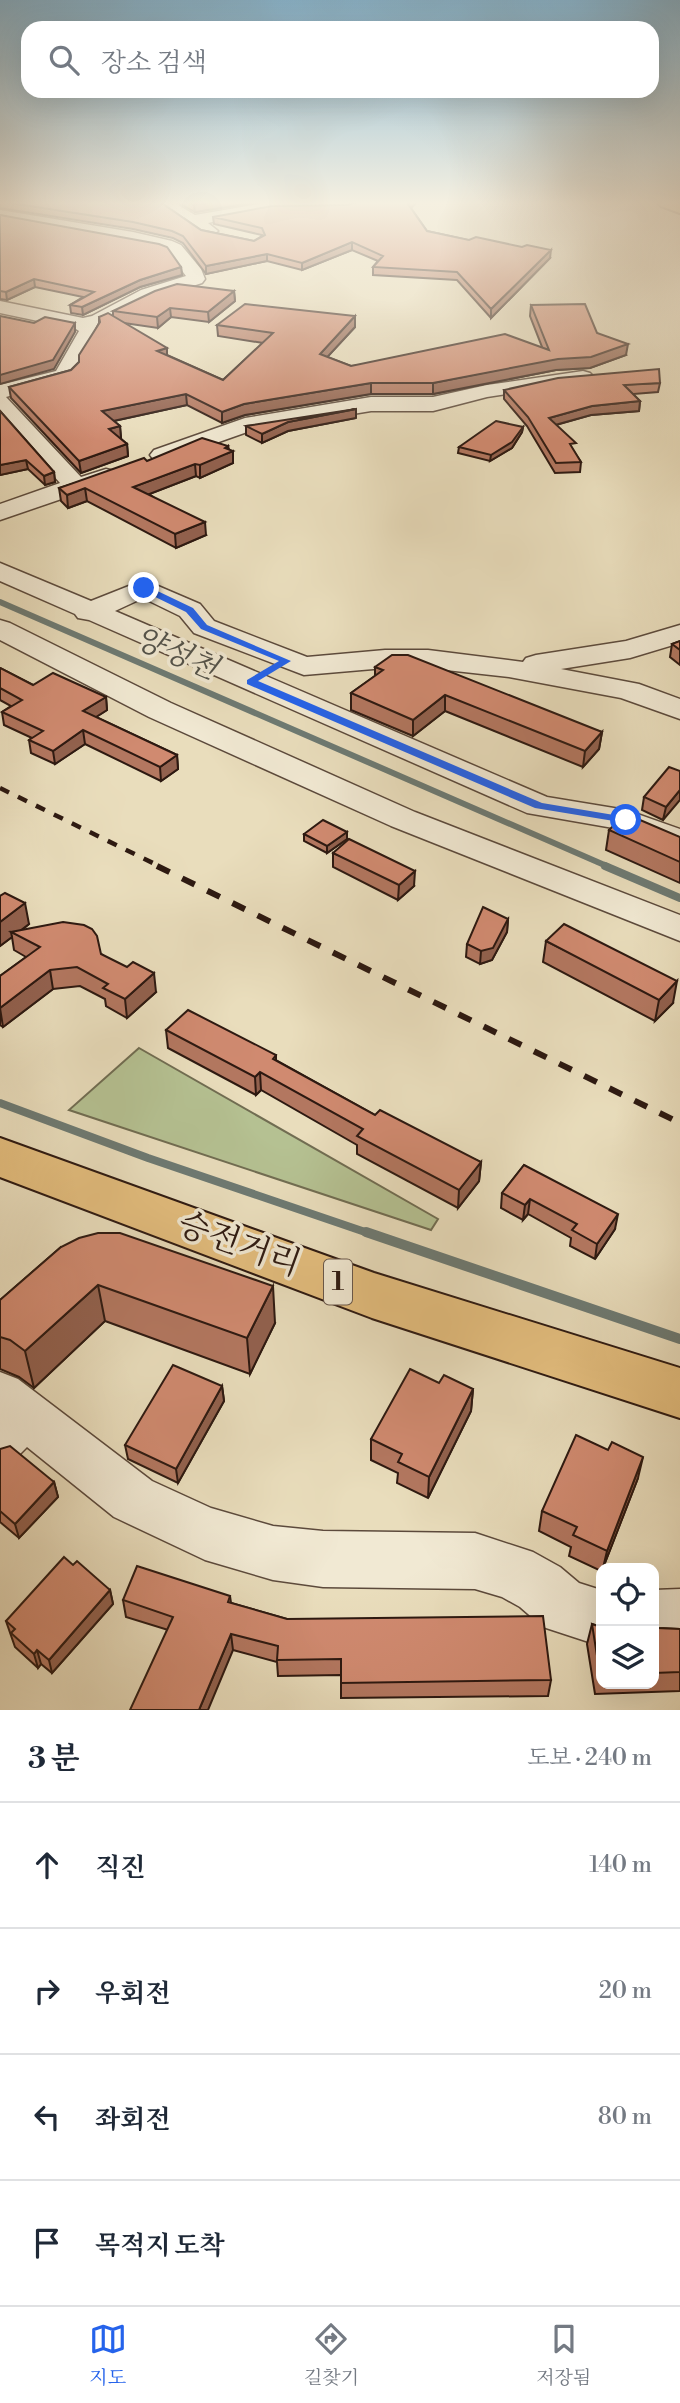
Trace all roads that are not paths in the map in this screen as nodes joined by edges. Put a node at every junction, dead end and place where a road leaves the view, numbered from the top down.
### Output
1 (192, 282) edge
2 (0, 307) edge
3 (83, 324) junction
4 (607, 376) edge
5 (0, 392) edge
6 (0, 402) edge
7 (440, 403) junction
8 (477, 415) dead end
9 (76, 486) junction
10 (0, 512) edge
11 (0, 571) edge
12 (88, 612) junction
13 (0, 629) edge
14 (680, 634) edge
15 (286, 661) junction
16 (509, 668) junction
17 (251, 682) junction
18 (680, 710) edge
19 (680, 841) edge
20 (680, 929) edge
21 (0, 1157) edge
22 (680, 1393) edge
23 (8, 1416) edge
24 (596, 1617) edge
25 (659, 1618) edge
26 (680, 1618) edge

1 - 3 street
2 - 3 street
3 - 5 street
4 - 7 street
6 - 9 street
7 - 8 street
7 - 9 street
9 - 10 street
11 - 12 street
12 - 15 street
12 - 17 street
13 - 20 street
14 - 16 street
15 - 16 street
15 - 17 street
16 - 18 street
17 - 19 street
21 - 22 main road, 승전거리 / 1
23 - 24 street
25 - 26 street

